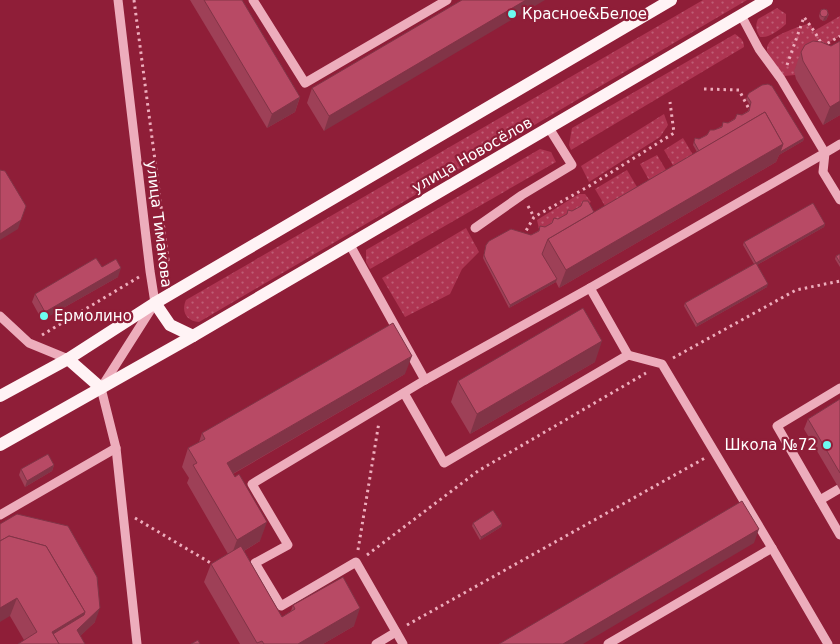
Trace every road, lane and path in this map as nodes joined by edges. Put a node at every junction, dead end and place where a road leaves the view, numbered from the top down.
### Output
1 (118, 0) edge
2 (134, 0) edge
3 (253, 0) edge
4 (447, 0) edge
5 (671, 0) edge
6 (767, 0) edge
7 (742, 15) junction
8 (840, 36) edge
9 (781, 79) junction
10 (704, 89) dead end
11 (670, 102) dead end
12 (749, 109) edge
13 (549, 128) junction
14 (840, 144) edge
15 (825, 153) junction
16 (840, 200) edge
17 (475, 228) dead end
18 (523, 236) edge
19 (350, 245) junction
20 (150, 271) junction
21 (840, 281) edge
22 (590, 288) junction
23 (156, 303) junction
24 (0, 316) edge
25 (193, 336) junction
26 (29, 343) junction
27 (628, 355) junction
28 (68, 359) junction
29 (662, 364) junction
30 (425, 380) junction
31 (101, 388) junction
32 (840, 388) edge
33 (404, 394) junction
34 (0, 396) edge
35 (381, 407) junction
36 (0, 445) edge
37 (116, 448) junction
38 (715, 452) junction
39 (839, 489) edge
40 (820, 500) junction
41 (123, 511) junction
42 (0, 516) edge
43 (840, 535) edge
44 (772, 548) junction
45 (356, 562) junction
46 (221, 569) edge
47 (396, 632) junction
48 (137, 644) edge
49 (376, 644) edge
50 (403, 644) edge
51 (608, 644) edge
52 (828, 644) edge

1 - 20 street, улица Тимакова
2 - 20 path
3 - 4 street
5 - 23 main road
6 - 7 main road, улица Новосёлов
7 - 9 street
7 - 13 main road, улица Новосёлов
8 - 9 path
9 - 15 street
10 - 12 path
11 - 18 path
13 - 17 street
13 - 19 main road, улица Новосёлов
14 - 15 street
15 - 16 street
15 - 22 street
19 - 25 main road, улица Новосёлов
19 - 30 street
20 - 23 street, улица Тимакова
20 - 26 path
21 - 29 path
22 - 27 street
22 - 30 street
23 - 25 main road
23 - 28 main road
23 - 31 street, улица Тимакова
24 - 26 street
25 - 31 main road, улица Новосёлов
26 - 28 street
27 - 29 street
27 - 33 street
28 - 31 main road
28 - 34 main road
29 - 38 street
29 - 45 path
30 - 33 street
31 - 36 main road, улица Новосёлов
31 - 37 street
32 - 40 street
33 - 35 street
35 - 45 path
35 - 45 street
37 - 41 street
37 - 42 street
38 - 44 street
38 - 47 path
39 - 40 street
40 - 43 street
41 - 46 path
41 - 48 street
44 - 51 street
44 - 52 street
45 - 47 street
47 - 49 street
47 - 50 street

